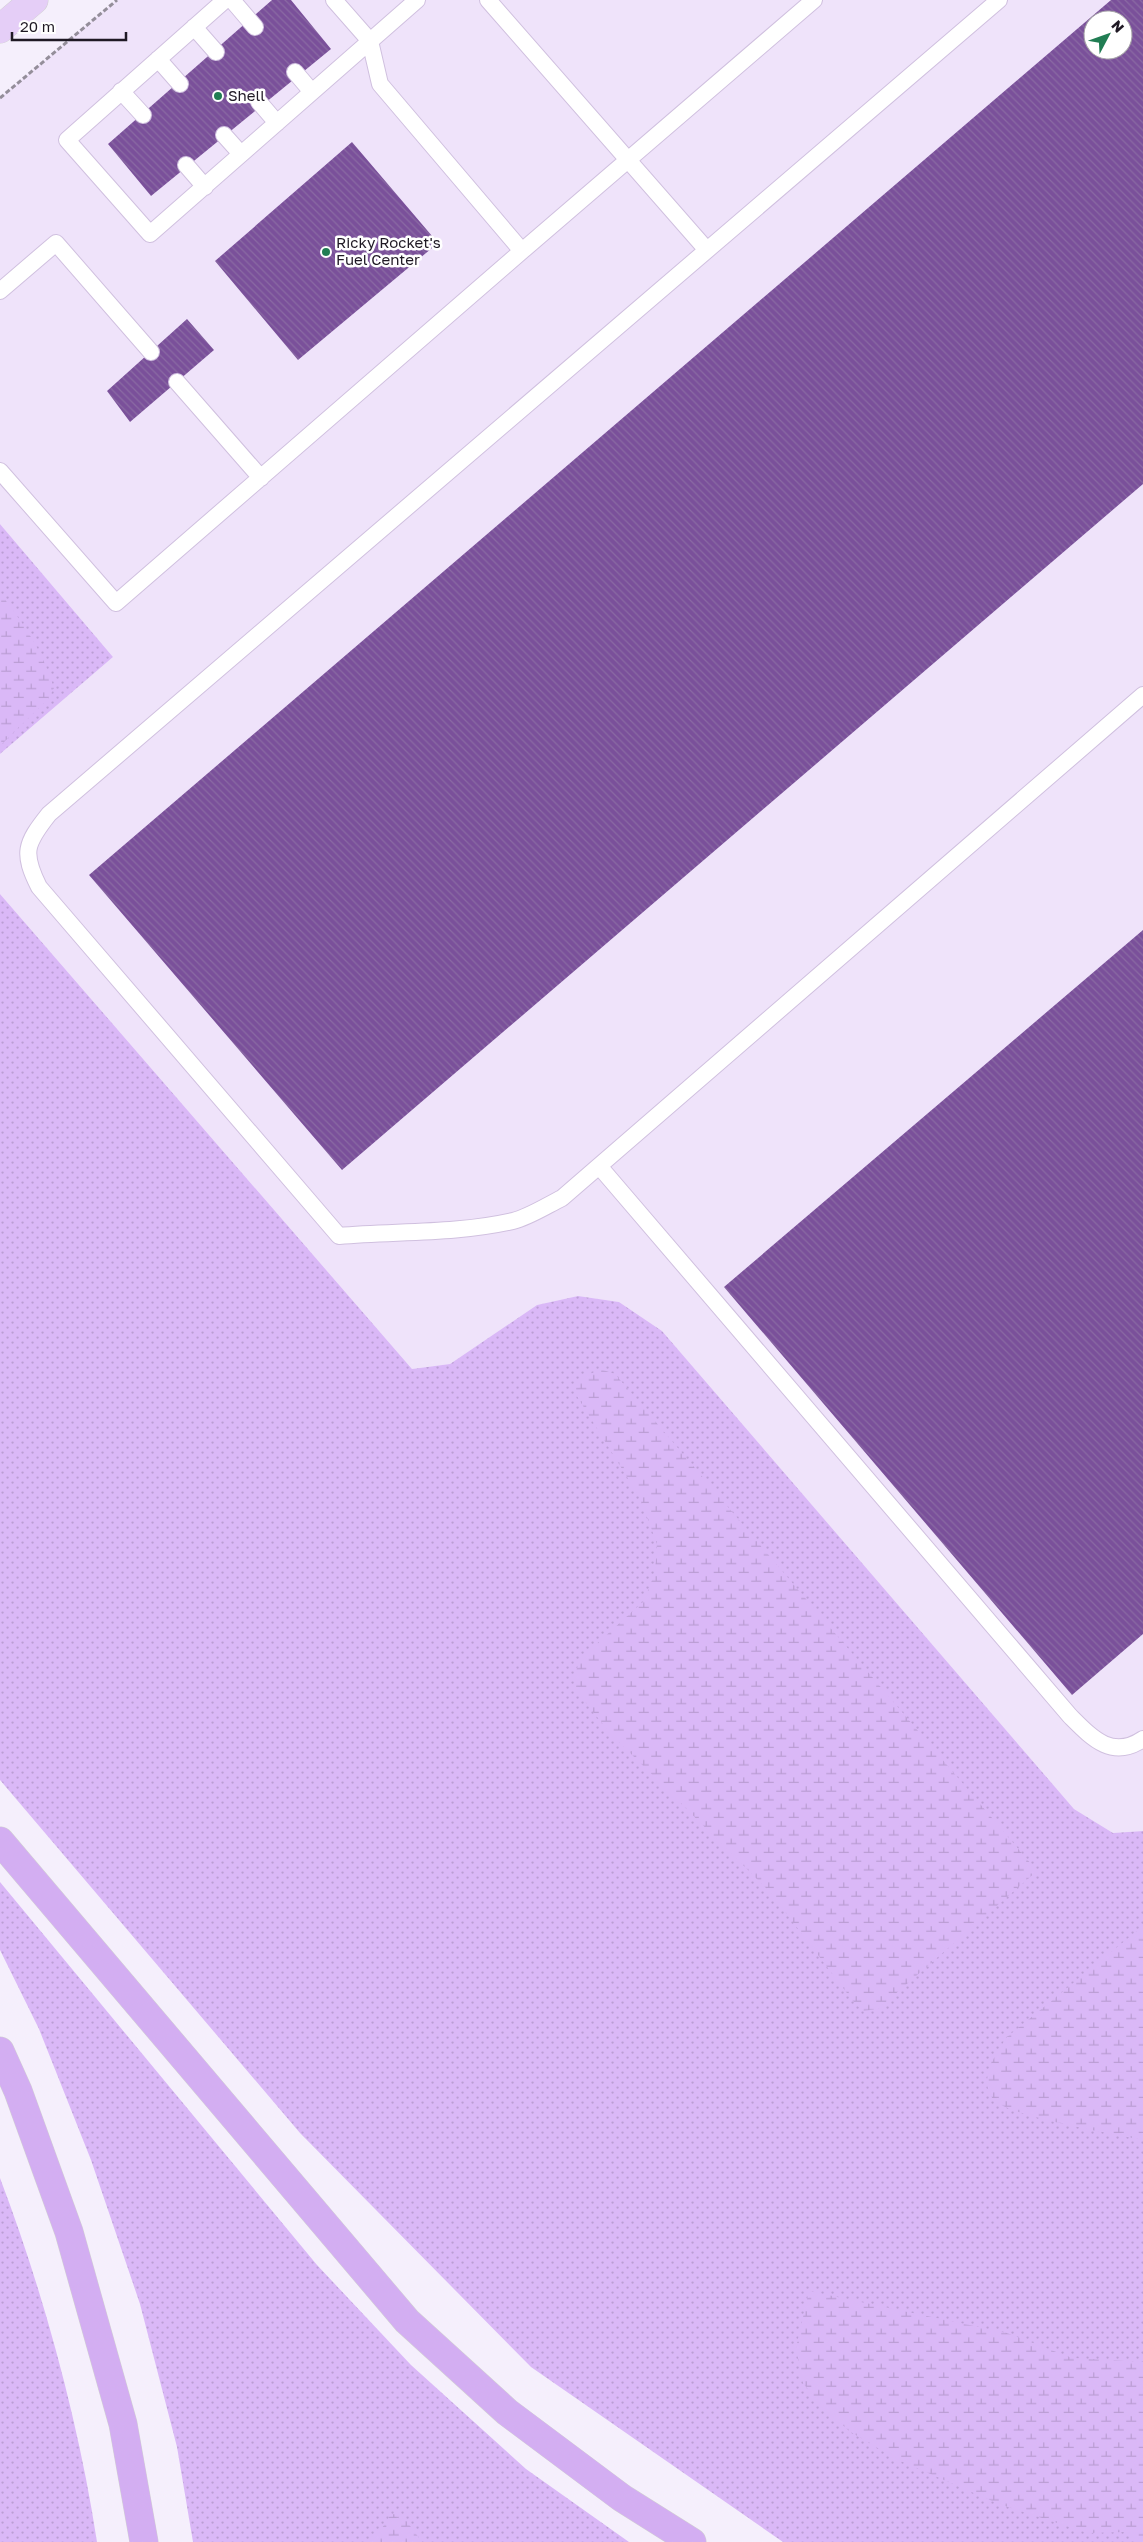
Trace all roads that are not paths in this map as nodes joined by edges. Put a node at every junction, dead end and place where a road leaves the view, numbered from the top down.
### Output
1 (16, 0) edge
2 (34, 0) edge
3 (225, 0) edge
4 (232, 0) edge
5 (334, 0) edge
6 (418, 0) edge
7 (488, 0) edge
8 (814, 0) edge
9 (999, 0) edge
10 (0, 21) edge
11 (194, 27) junction
12 (255, 27) dead end
13 (0, 29) edge
14 (370, 41) junction
15 (216, 52) dead end
16 (158, 59) junction
17 (295, 72) dead end
18 (180, 84) dead end
19 (121, 91) junction
20 (312, 92) junction
21 (259, 102) dead end
22 (143, 115) dead end
23 (277, 123) junction
24 (224, 135) dead end
25 (241, 154) junction
26 (627, 158) junction
27 (186, 165) dead end
28 (205, 187) junction
29 (706, 250) junction
30 (522, 251) junction
31 (0, 291) edge
32 (151, 352) dead end
33 (177, 382) dead end
34 (0, 471) edge
35 (261, 478) junction
36 (1143, 695) edge
37 (599, 1166) junction
38 (1143, 1739) edge
39 (0, 1840) edge
40 (0, 2051) edge
41 (144, 2542) edge
42 (692, 2542) edge

1 - 10 main road
2 - 13 main road
3 - 11 lane
4 - 12 lane
5 - 14 lane
6 - 14 lane
7 - 26 lane
8 - 26 lane
9 - 29 lane
11 - 15 lane
11 - 16 lane
14 - 20 lane
14 - 30 lane
16 - 18 lane
16 - 19 lane
17 - 20 lane
19 - 22 lane
19 - 28 lane
20 - 23 lane
21 - 23 lane
23 - 25 lane
24 - 25 lane
25 - 28 lane
26 - 29 lane
26 - 30 lane
27 - 28 lane
29 - 37 lane
30 - 35 lane
31 - 32 lane
33 - 35 lane
34 - 35 lane
36 - 37 lane
37 - 38 lane
39 - 42 highway
40 - 41 highway

